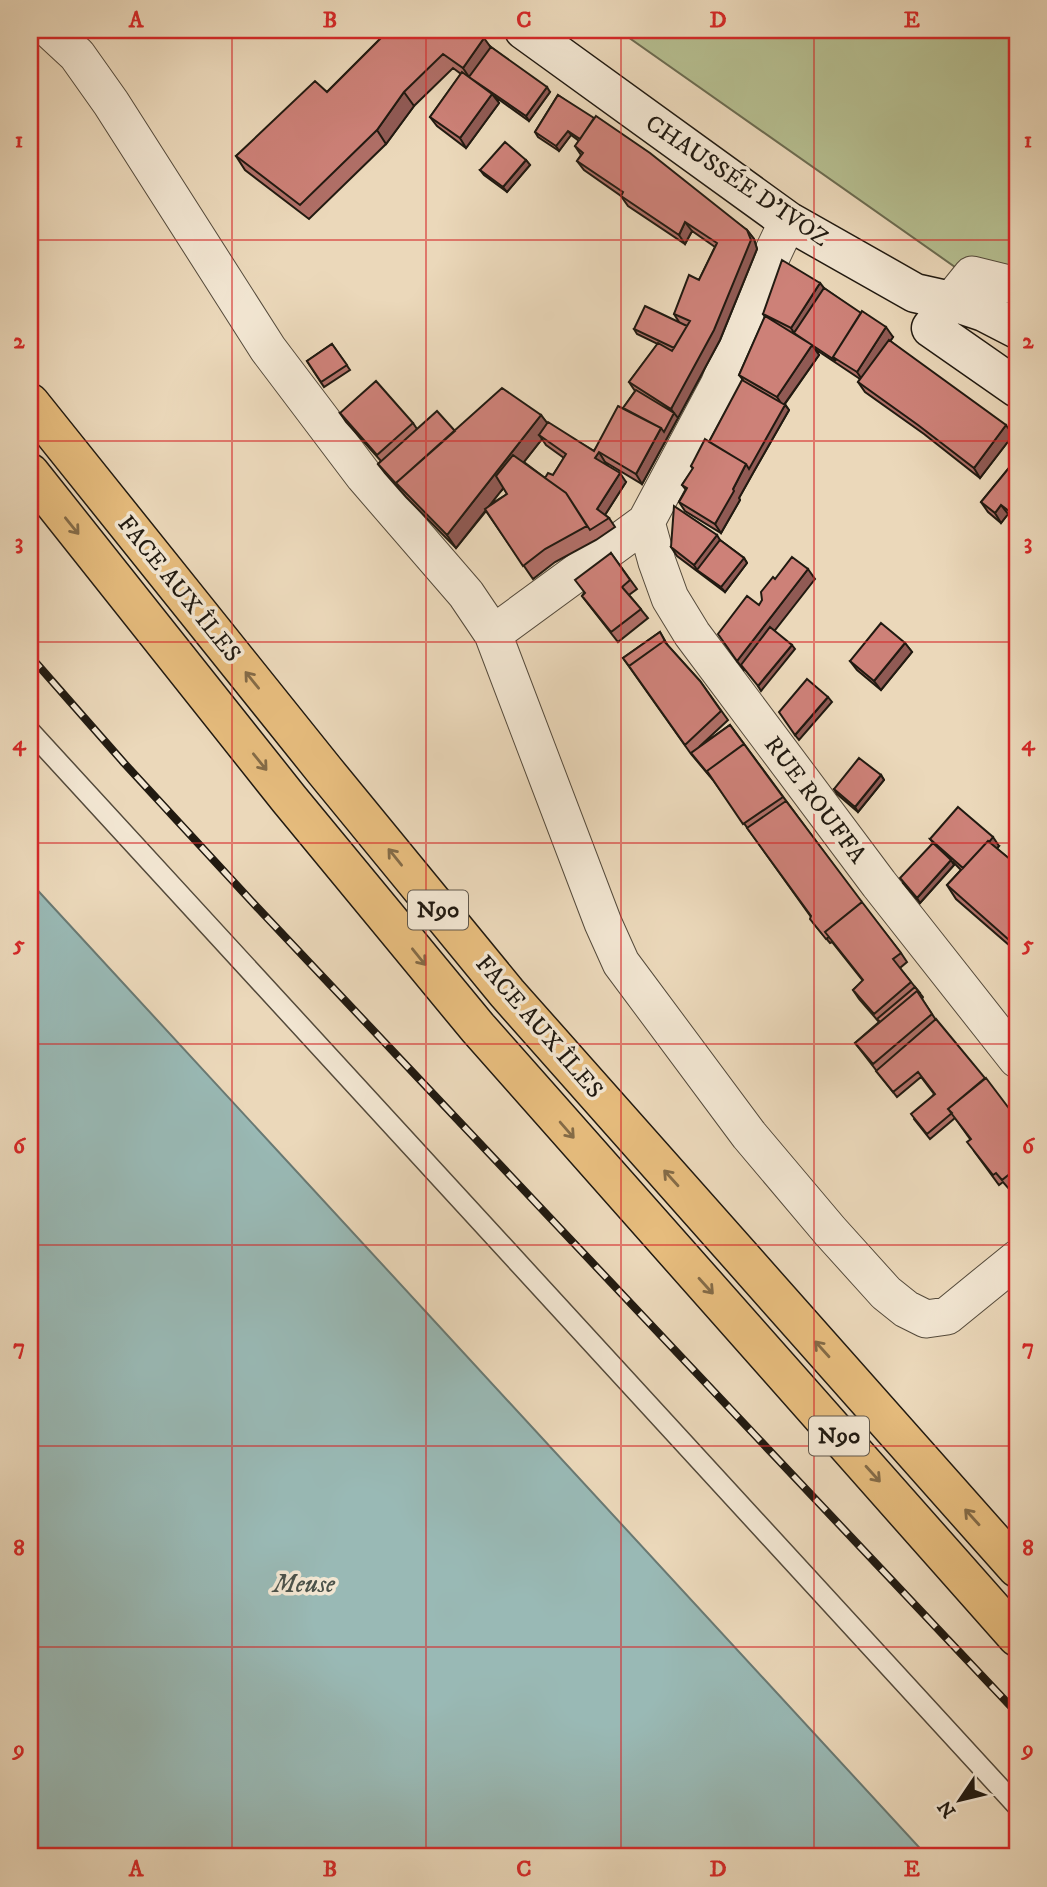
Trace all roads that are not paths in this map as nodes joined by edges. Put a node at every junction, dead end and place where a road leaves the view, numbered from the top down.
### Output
1 (50, 30) edge
2 (524, 30) edge
3 (788, 221) junction
4 (1017, 286) edge
5 (951, 302) junction
6 (1017, 328) edge
7 (1017, 388) edge
8 (30, 403) edge
9 (30, 473) edge
10 (646, 523) junction
11 (493, 634) junction
12 (30, 731) edge
13 (1017, 1059) edge
14 (1017, 1259) edge
15 (1017, 1568) edge
16 (1017, 1637) edge
17 (1017, 1806) edge

1 - 11 street
2 - 3 main road, CHAUSSÉE D'IVOZ
3 - 5 main road, CHAUSSÉE D'IVOZ
3 - 10 street
4 - 5 street
5 - 6 main road, CHAUSSÉE D'IVOZ
5 - 7 main road
15 -> 8 highway, FACE AUX ÎLES / N90
9 -> 16 highway, FACE AUX ÎLES / N90
10 - 11 street
10 - 13 street, RUE ROUFFA
11 - 14 street
12 - 17 lane

